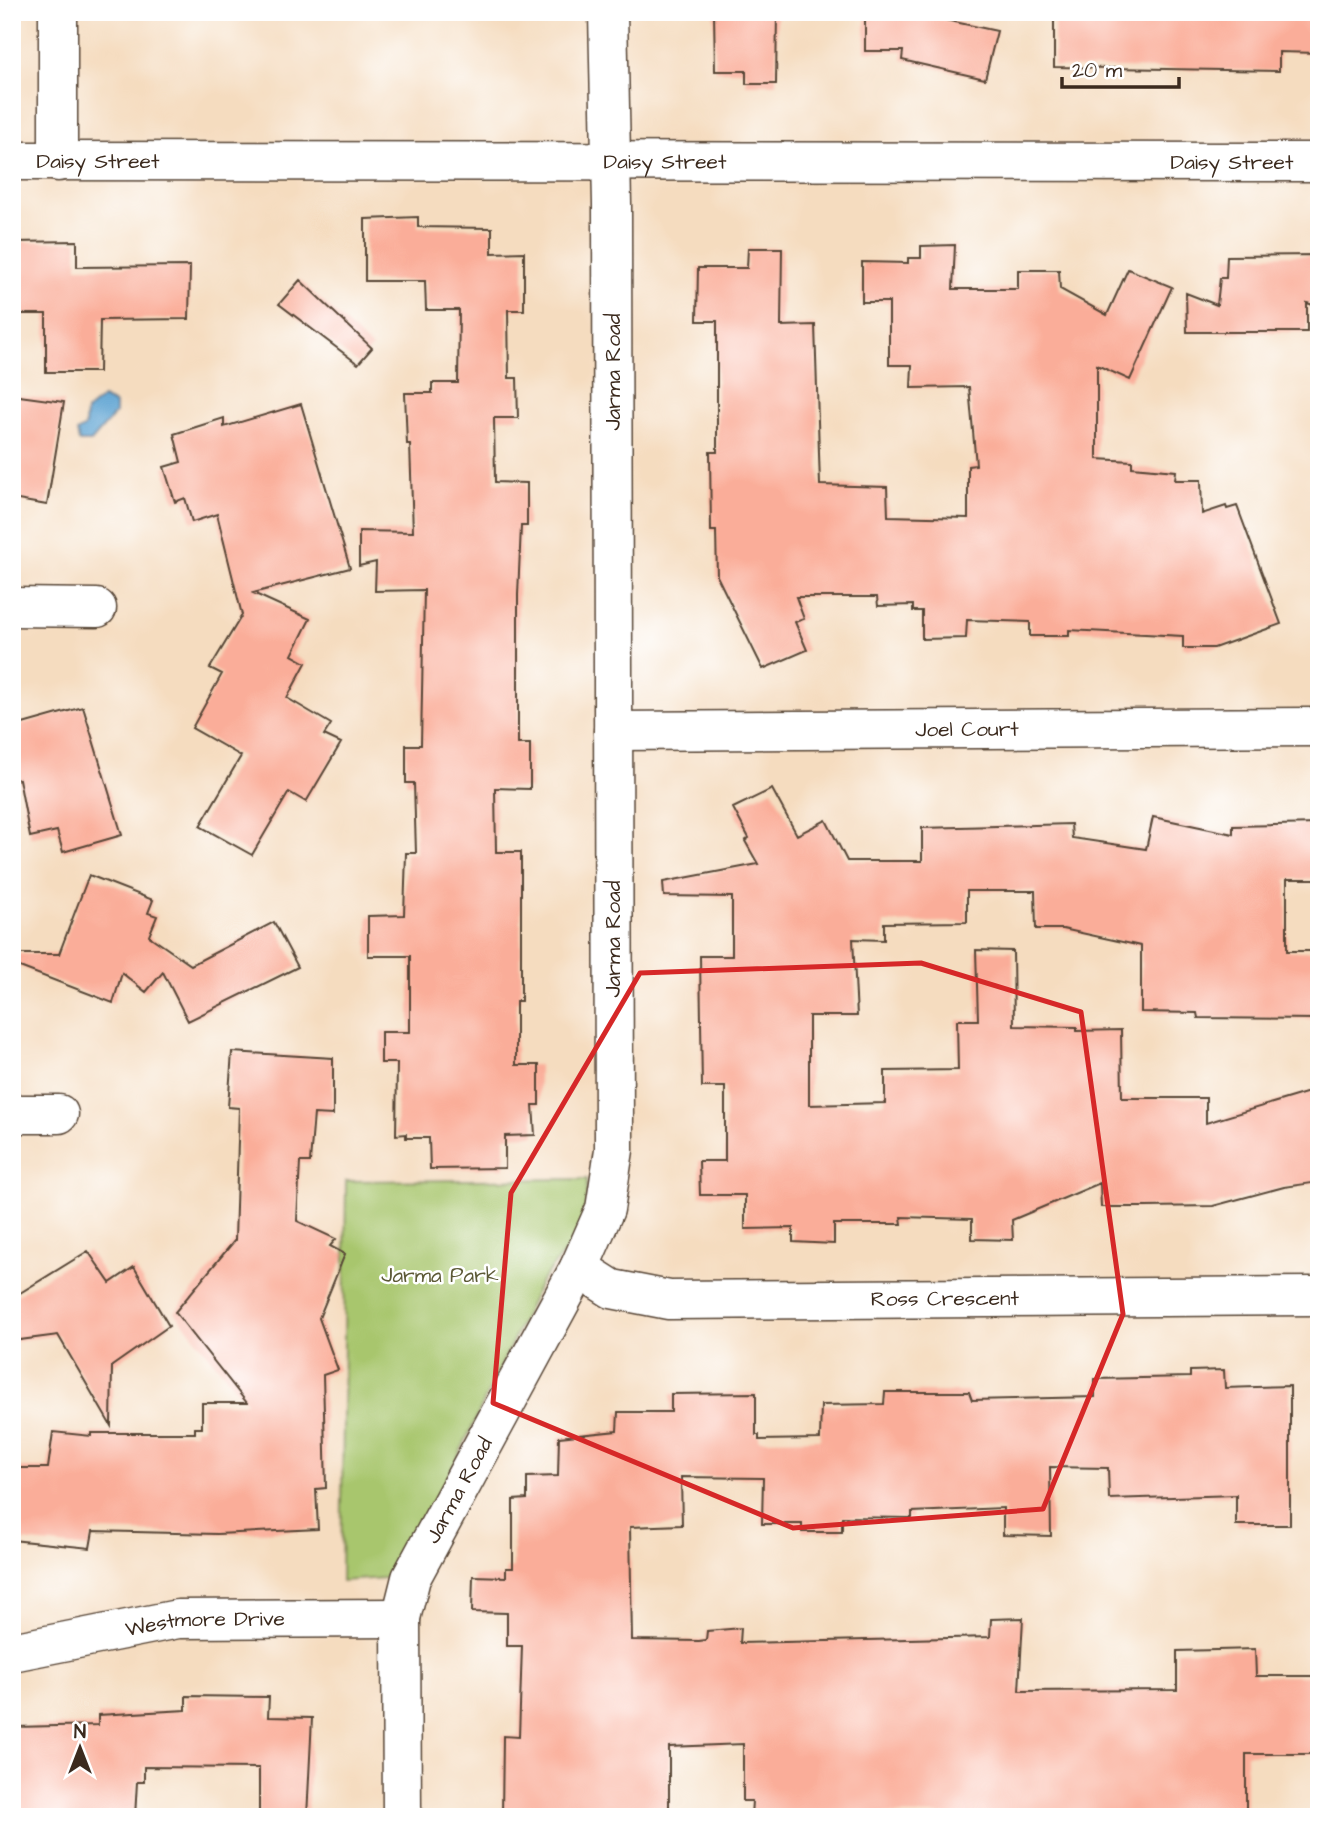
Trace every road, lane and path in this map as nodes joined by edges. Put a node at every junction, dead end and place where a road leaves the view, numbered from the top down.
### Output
1 (58, 12) edge
2 (608, 12) edge
3 (12, 161) edge
4 (612, 161) junction
5 (58, 162) junction
6 (1319, 162) edge
7 (12, 607) edge
8 (97, 608) dead end
9 (1319, 727) edge
10 (613, 731) junction
11 (12, 1114) edge
12 (59, 1114) dead end
13 (579, 1268) junction
14 (1319, 1296) edge
15 (401, 1618) junction
16 (12, 1652) edge
17 (402, 1817) edge

1 - 5 street
2 - 4 street, Jarma Road
3 - 5 street, Daisy Street
4 - 5 street, Daisy Street
4 - 6 street, Daisy Street
4 - 10 street, Jarma Road
7 - 8 street
9 - 10 street, Joel Court
10 - 13 street, Jarma Road
11 - 12 street
13 - 14 street, Ross Crescent
13 - 15 street, Jarma Road
15 - 16 street, Westmore Drive
15 - 17 street, Jarma Road

